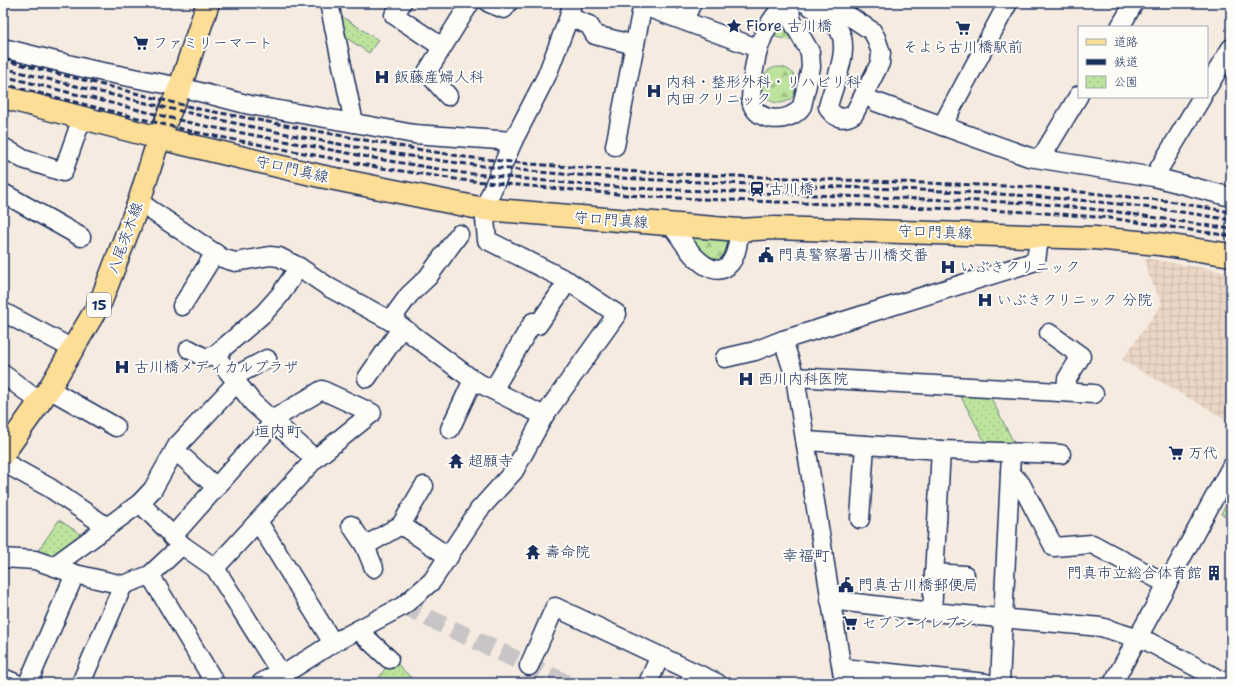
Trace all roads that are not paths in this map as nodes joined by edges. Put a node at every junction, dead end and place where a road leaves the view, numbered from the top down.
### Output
1 (208, 3) edge
2 (329, 3) edge
3 (402, 3) edge
4 (470, 3) edge
5 (489, 3) edge
6 (508, 3) edge
7 (643, 3) edge
8 (692, 3) edge
9 (786, 3) edge
10 (790, 3) edge
11 (805, 3) edge
12 (829, 3) edge
13 (1008, 3) edge
14 (1132, 4) edge
15 (570, 10) edge
16 (684, 20) junction
17 (1121, 26) edge
18 (635, 45) junction
19 (751, 46) junction
20 (442, 47) junction
21 (3, 48) edge
22 (1231, 48) edge
23 (1208, 86) edge
24 (180, 87) junction
25 (448, 96) dead end
26 (3, 97) edge
27 (1078, 97) edge
28 (1201, 98) edge
29 (876, 102) dead end
30 (82, 118) junction
31 (354, 123) junction
32 (942, 126) junction
33 (159, 138) junction
34 (513, 141) junction
35 (615, 146) dead end
36 (3, 147) edge
37 (1041, 158) junction
38 (1154, 177) junction
39 (3, 193) edge
40 (1231, 197) edge
41 (139, 202) junction
42 (484, 209) junction
43 (671, 224) junction
44 (739, 230) junction
45 (459, 234) dead end
46 (1037, 235) junction
47 (81, 237) dead end
48 (215, 253) junction
49 (1231, 255) edge
50 (299, 267) junction
51 (568, 281) junction
52 (182, 306) dead end
53 (3, 312) edge
54 (396, 324) junction
55 (1049, 333) dead end
56 (783, 340) junction
57 (189, 349) dead end
58 (74, 350) junction
59 (215, 355) junction
60 (725, 358) dead end
61 (267, 359) dead end
62 (3, 374) edge
63 (368, 378) dead end
64 (795, 378) junction
65 (235, 380) junction
66 (472, 380) junction
67 (493, 390) junction
68 (1066, 392) junction
69 (1094, 394) dead end
70 (45, 396) junction
71 (544, 416) junction
72 (273, 421) junction
73 (116, 427) dead end
74 (450, 429) dead end
75 (806, 441) junction
76 (865, 445) junction
77 (174, 450) junction
78 (941, 450) junction
79 (1011, 453) junction
80 (3, 454) edge
81 (1061, 454) dead end
82 (315, 459) junction
83 (3, 462) edge
84 (1231, 467) edge
85 (1010, 472) junction
86 (424, 486) dead end
87 (216, 487) junction
88 (140, 503) junction
89 (860, 520) dead end
90 (259, 522) junction
91 (351, 525) dead end
92 (401, 525) junction
93 (107, 527) junction
94 (177, 541) junction
95 (364, 546) junction
96 (449, 557) junction
97 (3, 558) edge
98 (54, 566) junction
99 (215, 568) junction
100 (374, 568) dead end
101 (934, 573) junction
102 (75, 574) junction
103 (150, 575) junction
104 (965, 575) dead end
105 (1167, 584) junction
106 (123, 585) junction
107 (830, 600) junction
108 (932, 612) junction
109 (1003, 618) junction
110 (358, 630) junction
111 (1138, 638) junction
112 (333, 642) junction
113 (660, 656) junction
114 (389, 659) dead end
115 (529, 666) dead end
116 (287, 675) edge
117 (843, 675) edge
118 (3, 678) edge
119 (15, 683) edge
120 (28, 683) edge
121 (81, 683) edge
122 (215, 683) edge
123 (261, 683) edge
124 (648, 683) edge
125 (718, 683) edge
126 (986, 683) edge
127 (1000, 683) edge
128 (1113, 683) edge
129 (1226, 683) edge

1 - 24 main road, 八尾茨木線 / 15
2 - 31 street
3 - 20 street
4 - 20 street
5 - 6 street
7 - 16 street
7 - 18 street
8 - 16 street
9 - 19 street
10 - 19 street
11 - 12 street
13 - 32 street
14 - 17 street
15 - 18 street
15 - 34 street
16 - 19 street
18 - 35 street
20 - 25 street
21 - 24 street
22 - 23 street
24 - 31 street
24 - 33 main road, 八尾茨木線 / 15
26 - 30 main road, 守口門真線
27 - 37 street
28 - 38 street
29 - 32 street
30 - 33 main road, 守口門真線
30 - 36 street
31 - 34 street
32 - 37 street
33 - 41 main road, 八尾茨木線 / 15
33 - 42 main road, 守口門真線
34 - 42 street
37 - 38 street
38 - 40 street
39 - 47 street
41 - 48 street
41 - 58 main road, 八尾茨木線 / 15
42 - 43 main road, 守口門真線
42 - 51 street
43 - 44 main road, 守口門真線
43 - 44 street
44 - 46 main road, 守口門真線
45 - 54 street
46 - 49 main road, 守口門真線
46 - 56 street
48 - 50 street
48 - 52 street
50 - 54 street
50 - 59 street
51 - 67 street
51 - 71 street
53 - 58 street
54 - 63 street
54 - 66 street
55 - 68 street
56 - 60 street
56 - 64 street
57 - 59 street
58 - 70 main road, 八尾茨木線 / 15
59 - 65 street
61 - 65 street
62 - 70 street
64 - 68 street
64 - 75 street
65 - 72 street
65 - 77 street
66 - 67 street
66 - 74 street
67 - 71 street
68 - 69 street
70 - 73 street
70 - 80 main road, 八尾茨木線 / 15
71 - 96 street
72 - 82 street
72 - 82 street
72 - 87 street
75 - 76 street
75 - 107 street
76 - 78 street
76 - 89 street
77 - 87 street
77 - 88 street
78 - 79 street
78 - 101 street
79 - 81 street
79 - 85 street
82 - 90 street
83 - 93 street
84 - 105 street
85 - 105 street
85 - 109 street
86 - 92 street
87 - 94 street
88 - 93 street
88 - 94 street
90 - 99 street
90 - 112 street
91 - 95 street
92 - 95 street
92 - 96 street
93 - 98 street
94 - 99 street
94 - 103 street
95 - 100 street
96 - 110 street
97 - 98 street
98 - 102 street
99 - 116 street
101 - 104 street
101 - 108 street
102 - 106 street
102 - 120 street
103 - 106 street
103 - 122 street
105 - 111 street
106 - 121 street
107 - 108 street
107 - 117 street
108 - 109 street
109 - 111 street
109 - 127 street
110 - 112 street
110 - 114 street
111 - 128 street
111 - 129 street
112 - 116 street
113 - 115 street
113 - 124 street
113 - 125 street
116 - 123 street
117 - 126 street
118 - 119 street

